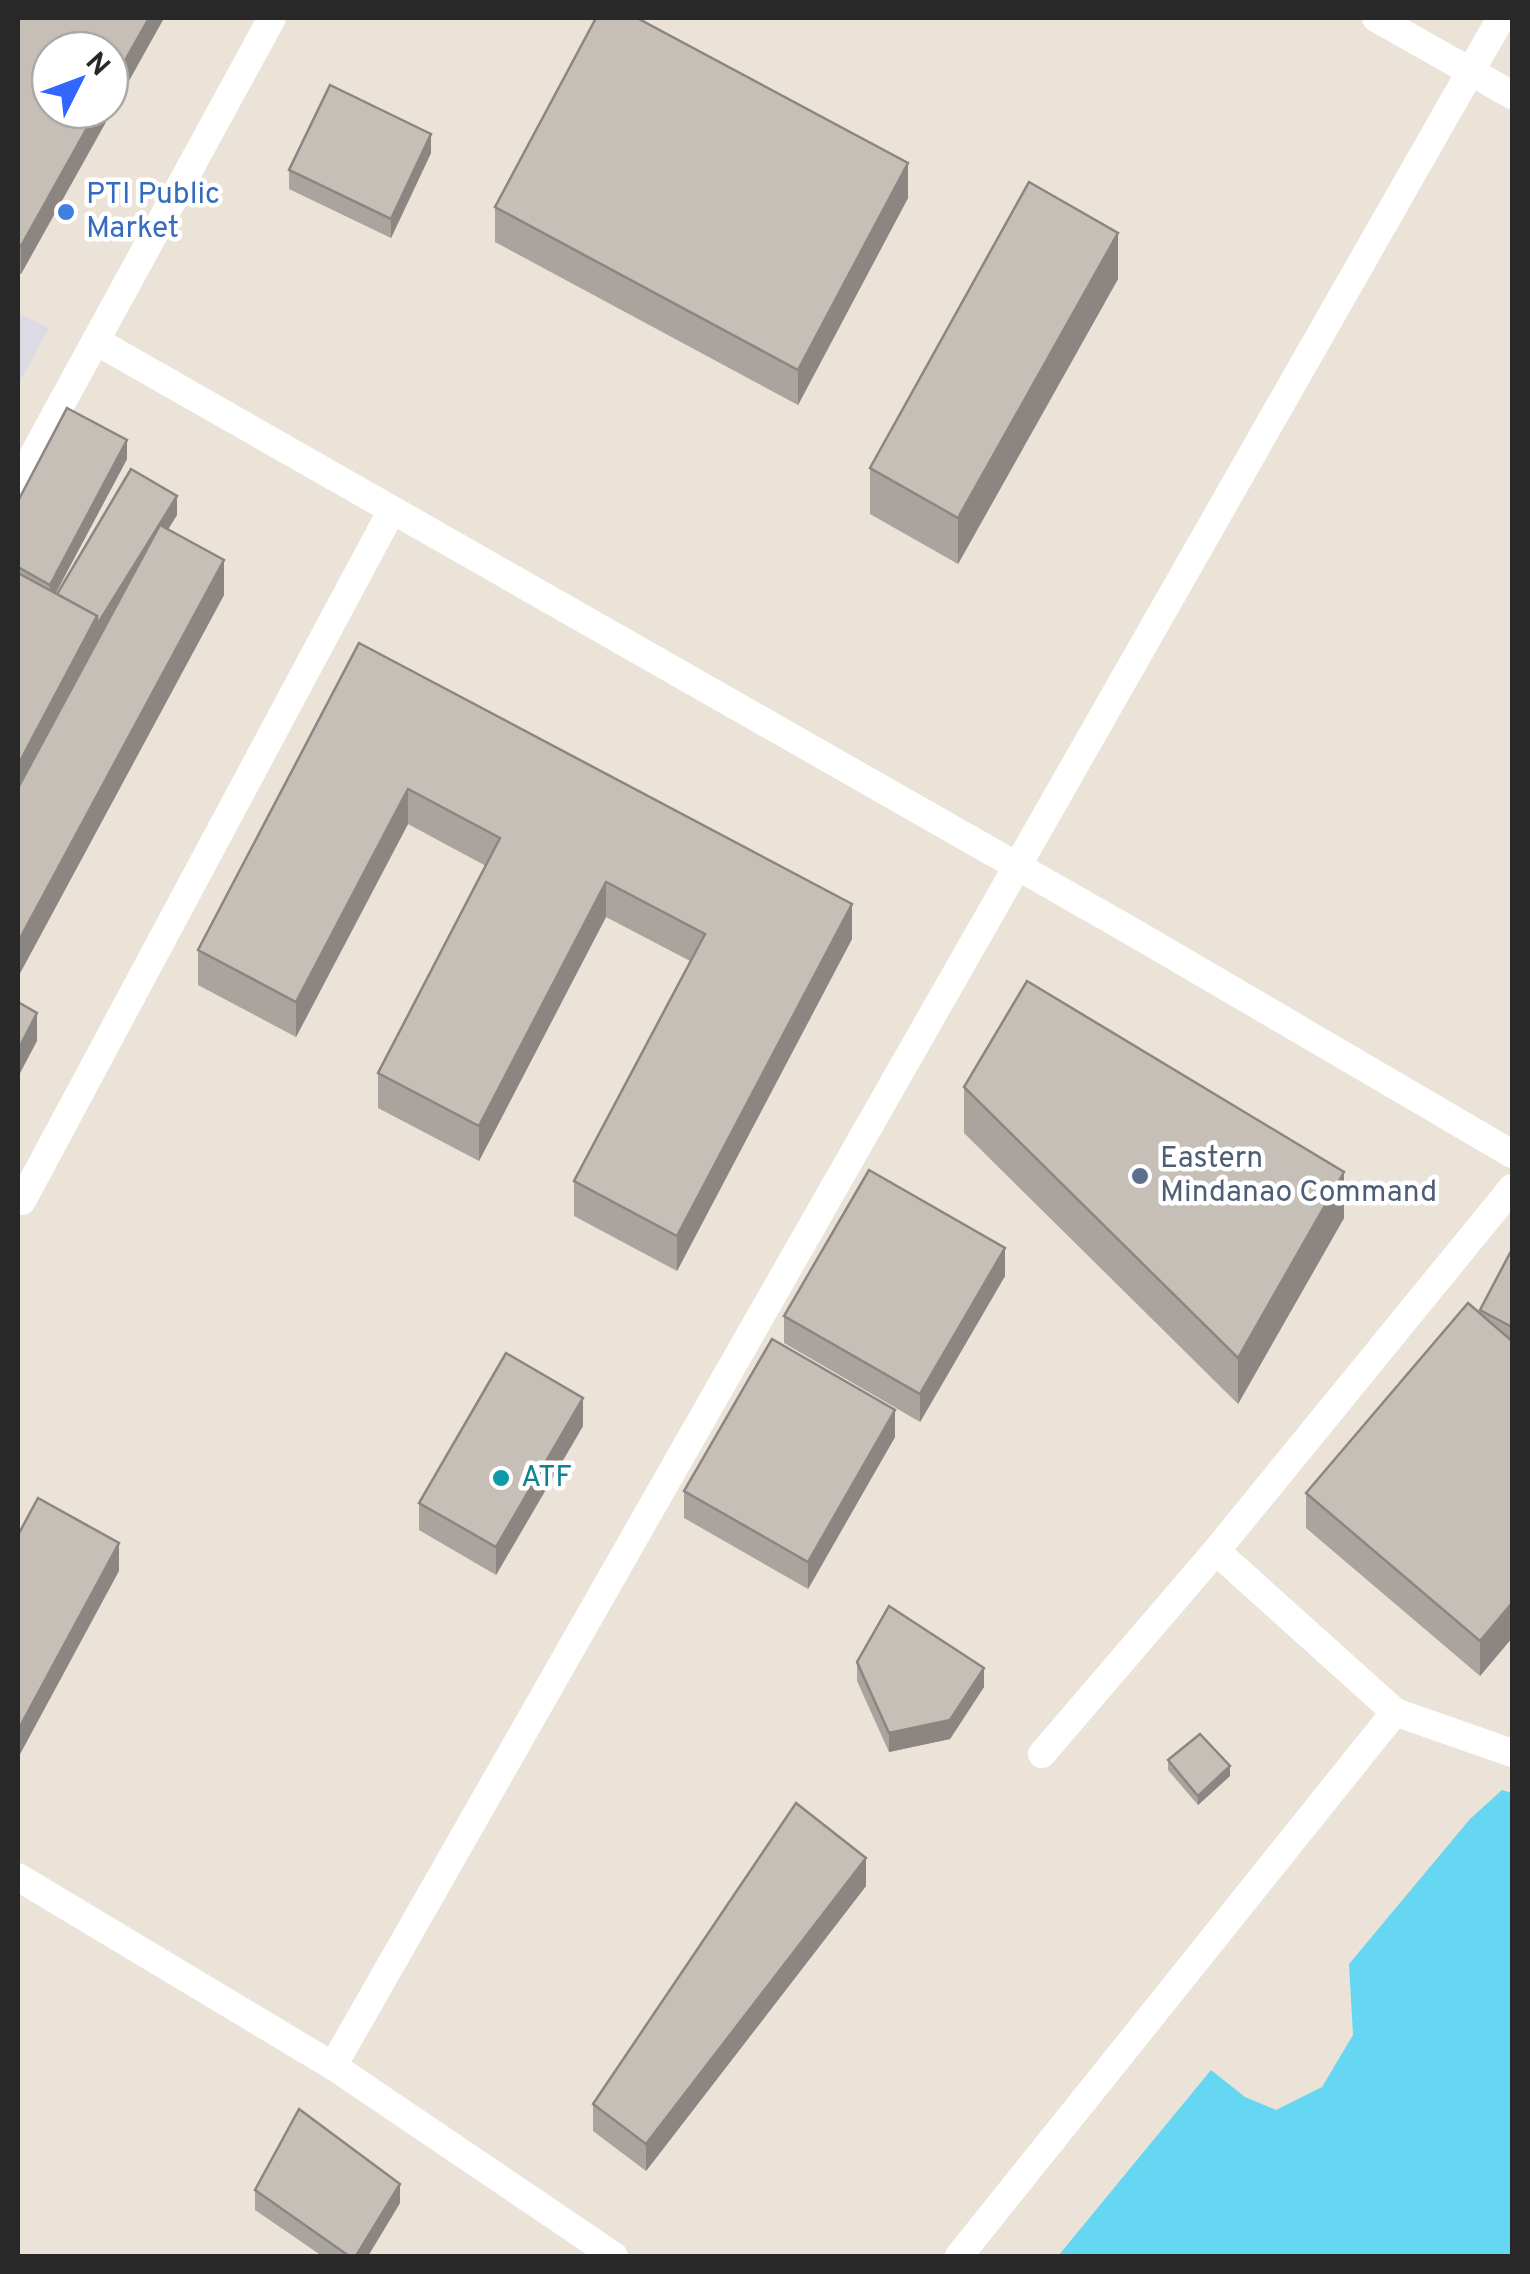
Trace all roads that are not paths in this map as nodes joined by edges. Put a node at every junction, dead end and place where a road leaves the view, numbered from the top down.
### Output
1 (272, 18) edge
2 (1376, 18) edge
3 (1502, 18) edge
4 (1471, 71) junction
5 (1512, 95) edge
6 (96, 341) junction
7 (18, 484) edge
8 (392, 510) junction
9 (1017, 866) junction
10 (1512, 1154) edge
11 (1512, 1188) edge
12 (22, 1201) dead end
13 (1216, 1551) junction
14 (1395, 1712) junction
15 (1512, 1753) edge
16 (1042, 1754) dead end
17 (18, 1877) edge
18 (333, 2066) junction
19 (614, 2256) edge
20 (960, 2256) edge

1 - 6 lane
2 - 4 lane
3 - 4 lane
4 - 5 lane
4 - 9 lane
6 - 7 lane
6 - 8 lane
8 - 9 lane
8 - 12 lane
9 - 10 lane
9 - 18 lane
11 - 13 lane
13 - 14 lane
13 - 16 lane
14 - 15 lane
14 - 20 lane
17 - 18 lane
18 - 19 lane

